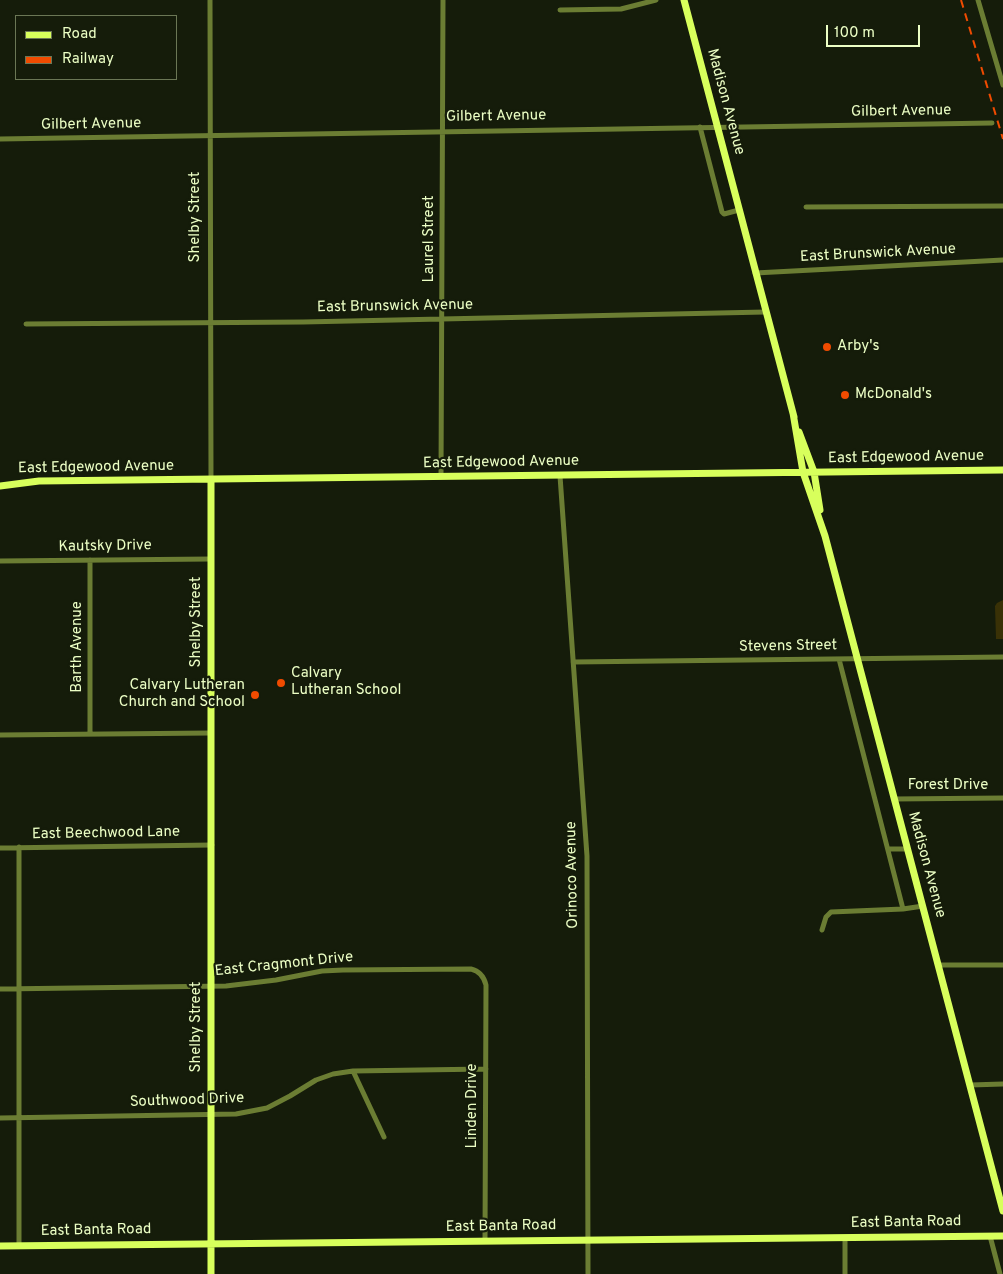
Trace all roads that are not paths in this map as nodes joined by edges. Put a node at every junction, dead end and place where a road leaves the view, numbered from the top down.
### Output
1 (210, 0) edge
2 (443, 0) edge
3 (656, 0) edge
4 (684, 0) edge
5 (978, 0) edge
6 (560, 10) dead end
7 (1003, 85) edge
8 (992, 123) dead end
9 (700, 127) junction
10 (717, 127) junction
11 (442, 131) junction
12 (210, 136) junction
13 (0, 139) edge
14 (1003, 206) edge
15 (806, 207) dead end
16 (739, 210) junction
17 (1003, 260) edge
18 (755, 273) junction
19 (765, 312) junction
20 (442, 318) junction
21 (210, 322) junction
22 (26, 324) dead end
23 (793, 414) junction
24 (1003, 470) edge
25 (803, 472) junction
26 (814, 472) junction
27 (560, 476) junction
28 (441, 477) junction
29 (211, 480) junction
30 (0, 486) edge
31 (822, 526) junction
32 (211, 559) junction
33 (90, 560) junction
34 (0, 561) edge
35 (1003, 657) edge
36 (839, 658) junction
37 (857, 658) junction
38 (573, 662) junction
39 (211, 733) junction
40 (90, 734) junction
41 (0, 735) edge
42 (1003, 798) edge
43 (894, 799) junction
44 (212, 845) junction
45 (18, 847) junction
46 (0, 848) edge
47 (888, 849) junction
48 (907, 849) junction
49 (923, 906) junction
50 (903, 909) junction
51 (822, 930) dead end
52 (938, 965) junction
53 (1003, 965) edge
54 (480, 973) joint
55 (211, 986) junction
56 (0, 989) edge
57 (19, 989) junction
58 (486, 1069) junction
59 (353, 1071) junction
60 (1003, 1084) edge
61 (970, 1085) junction
62 (211, 1115) junction
63 (19, 1117) junction
64 (0, 1118) edge
65 (384, 1137) dead end
66 (1003, 1211) edge
67 (990, 1236) junction
68 (1003, 1236) edge
69 (845, 1238) junction
70 (587, 1240) junction
71 (485, 1241) junction
72 (212, 1244) junction
73 (0, 1246) edge
74 (19, 1246) junction
75 (211, 1274) edge
76 (588, 1274) edge
77 (845, 1274) edge
78 (1000, 1274) edge

1 - 12 street, Shelby Street
2 - 11 street, Laurel Street
3 - 6 street
4 - 10 main road, Madison Avenue
5 - 7 street
8 - 10 street, Gilbert Avenue
9 - 10 street, Gilbert Avenue
9 - 11 street, Gilbert Avenue
9 - 16 street, Madison Avenue
10 - 16 main road, Madison Avenue
11 - 12 street, Gilbert Avenue
11 - 20 street, Laurel Street
12 - 13 street, Gilbert Avenue
12 - 21 street, Shelby Street
14 - 15 street
16 - 18 main road, Madison Avenue
17 - 18 street, East Brunswick Avenue
18 - 19 main road, Madison Avenue
19 - 20 street, East Brunswick Avenue
19 - 23 main road, Madison Avenue
20 - 21 street, East Brunswick Avenue
20 - 28 street, Laurel Street
21 - 22 street, East Brunswick Avenue
21 - 29 street, Shelby Street
23 - 25 main road, Madison Avenue
23 - 26 main road, Madison Avenue
24 - 26 main road, East Edgewood Avenue
25 - 26 main road, East Edgewood Avenue
25 - 27 main road, East Edgewood Avenue
25 - 31 main road, Madison Avenue
26 - 31 main road, Madison Avenue
27 - 28 main road, East Edgewood Avenue
27 - 38 street, Orinoco Avenue
28 - 29 main road, East Edgewood Avenue
29 - 30 main road, East Edgewood Avenue
29 - 32 main road, Shelby Street
31 - 37 main road, Madison Avenue
32 - 33 street, Kautsky Drive
32 - 39 main road, Shelby Street
33 - 34 street, Kautsky Drive
33 - 40 street, Barth Avenue
35 - 37 street, Stevens Street
36 - 37 street, Stevens Street
36 - 38 street, Stevens Street
36 - 47 street
37 - 43 main road, Madison Avenue
38 - 70 street, Orinoco Avenue
39 - 40 street
39 - 44 main road, Shelby Street
40 - 41 street
42 - 43 street, Forest Drive
43 - 48 main road, Madison Avenue
44 - 45 street, East Beechwood Lane
44 - 55 main road, Shelby Street
45 - 46 street, East Beechwood Lane
45 - 57 street
47 - 48 street
47 - 50 street
48 - 49 main road, Madison Avenue
49 - 50 street
49 - 52 main road, Madison Avenue
50 - 51 street
52 - 53 street
52 - 61 main road, Madison Avenue
54 - 55 street, East Cragmont Drive
54 - 58 street, Linden Drive
55 - 57 street, East Cragmont Drive
55 - 62 main road, Shelby Street
56 - 57 street, East Cragmont Drive
57 - 63 street
58 - 59 street, Southwood Drive
58 - 71 street, Linden Drive
59 - 62 street, Southwood Drive
59 - 65 street
60 - 61 street
61 - 66 main road, Madison Avenue
62 - 63 street, Southwood Drive
62 - 72 main road, Shelby Street
63 - 64 street, Southwood Drive
63 - 74 street
67 - 68 main road, East Banta Road
67 - 69 main road, East Banta Road
67 - 78 street
69 - 70 main road, East Banta Road
69 - 77 street
70 - 71 main road, East Banta Road
70 - 76 street, Orinoco Avenue
71 - 72 main road, East Banta Road
72 - 74 main road, East Banta Road
72 - 75 main road, Shelby Street
73 - 74 main road, East Banta Road

